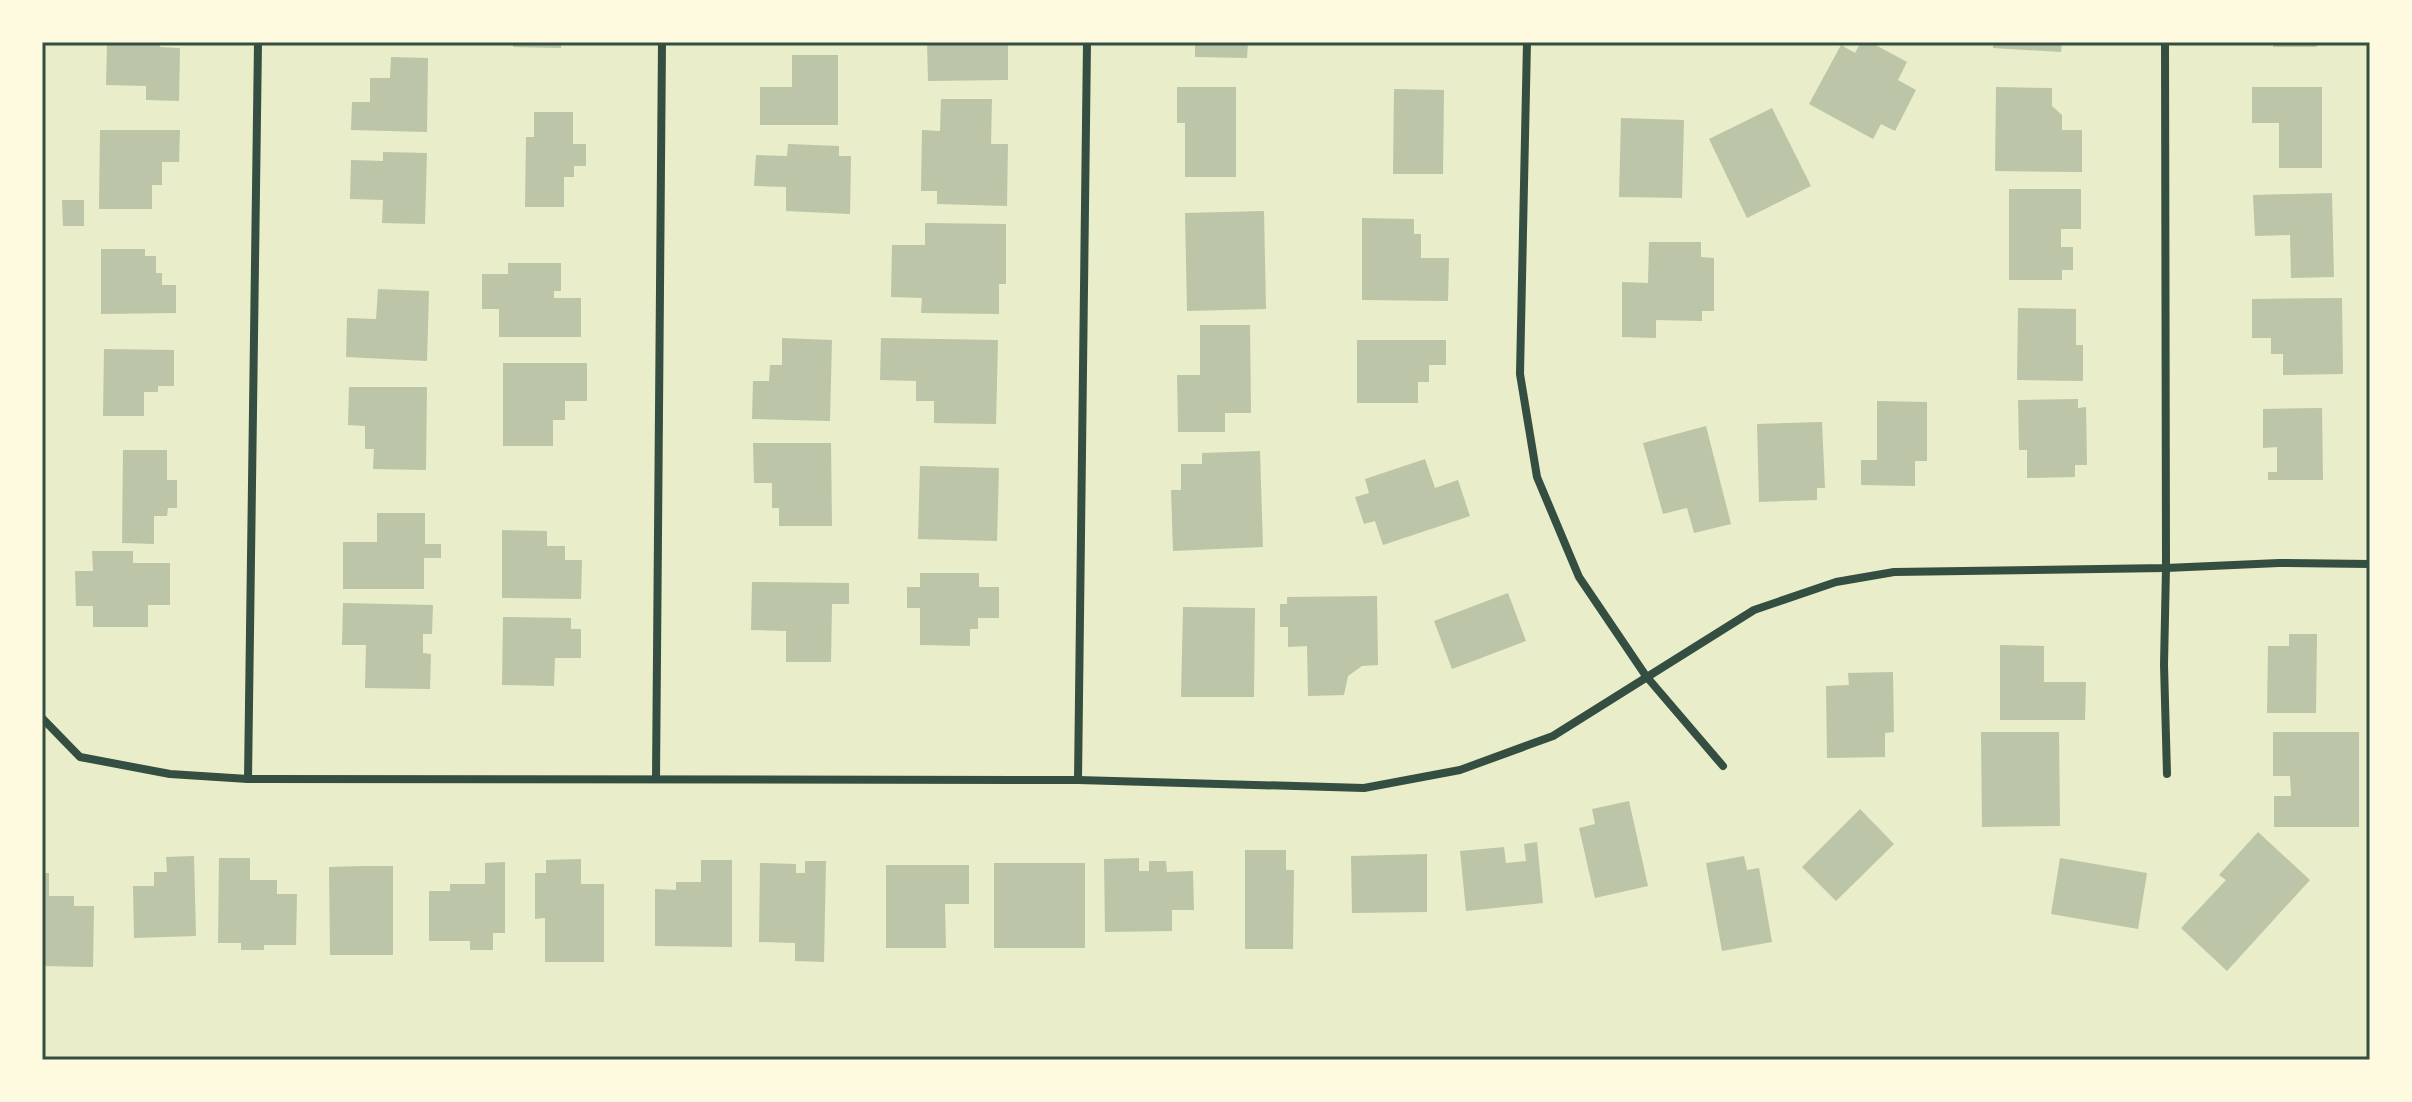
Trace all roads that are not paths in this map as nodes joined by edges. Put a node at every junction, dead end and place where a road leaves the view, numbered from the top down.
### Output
1 (258, 42) edge
2 (662, 42) edge
3 (1087, 42) edge
4 (1527, 42) edge
5 (2165, 42) edge
6 (2370, 564) edge
7 (2166, 568) junction
8 (1646, 676) junction
9 (42, 718) edge
10 (1723, 766) dead end
11 (2167, 774) dead end
12 (248, 779) junction
13 (656, 779) junction
14 (1078, 780) junction

1 - 12 street
2 - 13 street
3 - 14 street
4 - 8 street
5 - 7 street
6 - 7 street
7 - 8 street
7 - 11 street
8 - 10 street
8 - 14 street
9 - 12 street
12 - 13 street
13 - 14 street

